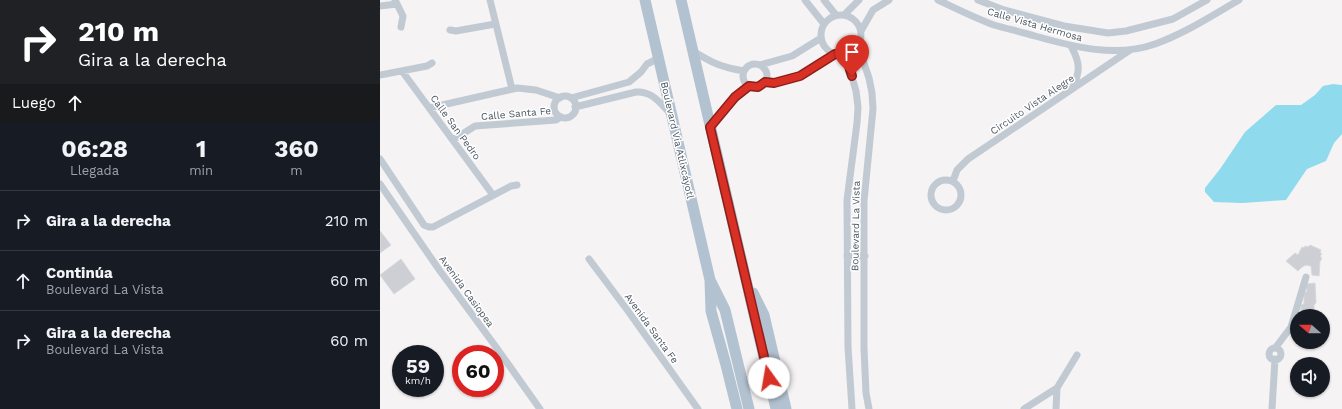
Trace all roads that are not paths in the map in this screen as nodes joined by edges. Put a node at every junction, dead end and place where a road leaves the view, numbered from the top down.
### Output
1 (490, 0) edge
2 (645, 0) edge
3 (681, 0) edge
4 (805, 0) edge
5 (824, 0) edge
6 (859, 0) edge
7 (889, 0) edge
8 (938, 0) edge
9 (978, 0) edge
10 (1207, 0) edge
11 (1239, 0) edge
12 (396, 2) edge
13 (380, 6) edge
14 (840, 15) junction
15 (495, 24) junction
16 (824, 24) junction
17 (401, 27) dead end
18 (450, 30) dead end
19 (861, 30) junction
20 (821, 38) junction
21 (858, 46) junction
22 (1071, 46) junction
23 (1130, 50) junction
24 (693, 51) junction
25 (835, 54) junction
26 (844, 55) junction
27 (659, 58) junction
28 (432, 64) dead end
29 (760, 65) junction
30 (744, 70) junction
31 (402, 71) junction
32 (380, 75) edge
33 (765, 82) junction
34 (749, 86) junction
35 (512, 89) junction
36 (1072, 90) junction
37 (560, 98) junction
38 (571, 98) junction
39 (575, 107) junction
40 (429, 108) junction
41 (672, 115) junction
42 (561, 117) junction
43 (710, 127) junction
44 (453, 140) junction
45 (380, 159) edge
46 (953, 181) junction
47 (380, 184) edge
48 (517, 185) dead end
49 (493, 195) junction
50 (847, 256) junction
51 (865, 256) junction
52 (589, 259) dead end
53 (1306, 276) dead end
54 (710, 280) junction
55 (746, 284) junction
56 (1078, 355) dead end
57 (1057, 388) junction
58 (540, 409) edge
59 (698, 409) edge
60 (737, 409) edge
61 (749, 409) edge
62 (776, 409) edge
63 (786, 409) edge
64 (852, 409) edge
65 (869, 409) edge
66 (1024, 409) edge
67 (1056, 409) edge
68 (1272, 409) edge

1 - 15 street
2 - 27 main road, Boulevard Vía Atlixcáyotl
3 - 24 main road
4 - 16 street
5 - 14 street
6 - 14 street
7 - 19 street
8 - 22 street, Calle Vista Hermosa
9 - 10 street, Calle Vista Hermosa
11 - 23 street, Calle Vista Hermosa
12 - 13 street
12 - 17 street
14 - 16 street
14 - 19 street
15 - 18 street
15 - 35 street
16 - 20 street
19 - 21 street
20 - 25 street
20 - 29 street
21 - 26 street
21 - 51 street, Boulevard La Vista
22 - 23 street, Calle Vista Hermosa
22 - 36 street
23 - 36 street, Circuito Vista Alegre
24 - 30 street
24 - 43 main road
25 - 26 street
25 - 33 street
26 - 50 street, Boulevard La Vista
27 - 38 street
27 - 41 main road, Boulevard Vía Atlixcáyotl
28 - 31 street
29 - 30 street
29 - 33 street
30 - 34 street
31 - 32 street
31 - 40 street, Calle San Pedro
33 - 34 street
34 - 43 street
35 - 37 street, Calle Santa Fe
35 - 40 street, Calle Santa Fe
36 - 46 street, Circuito Vista Alegre
37 - 38 street
37 - 42 street
38 - 39 street
39 - 41 street
39 - 42 street
40 - 44 street, Calle San Pedro
41 - 54 main road, Boulevard Vía Atlixcáyotl
42 - 44 street, Calle Santa Fe
43 - 55 main road
44 - 49 street, Calle San Pedro
45 - 49 street
46 - 46 street
47 - 58 street, Avenida Casiopea
48 - 49 street
50 - 51 street
50 - 64 street, Boulevard La Vista
51 - 65 street, Boulevard La Vista
52 - 59 street, Avenida Santa Fe
53 - 68 street
54 - 60 main road, Boulevard Vía Atlixcáyotl
54 - 61 main road, Boulevard Vía Atlixcáyotl
55 - 62 main road
55 - 63 main road
56 - 57 street
57 - 66 street
57 - 67 street

